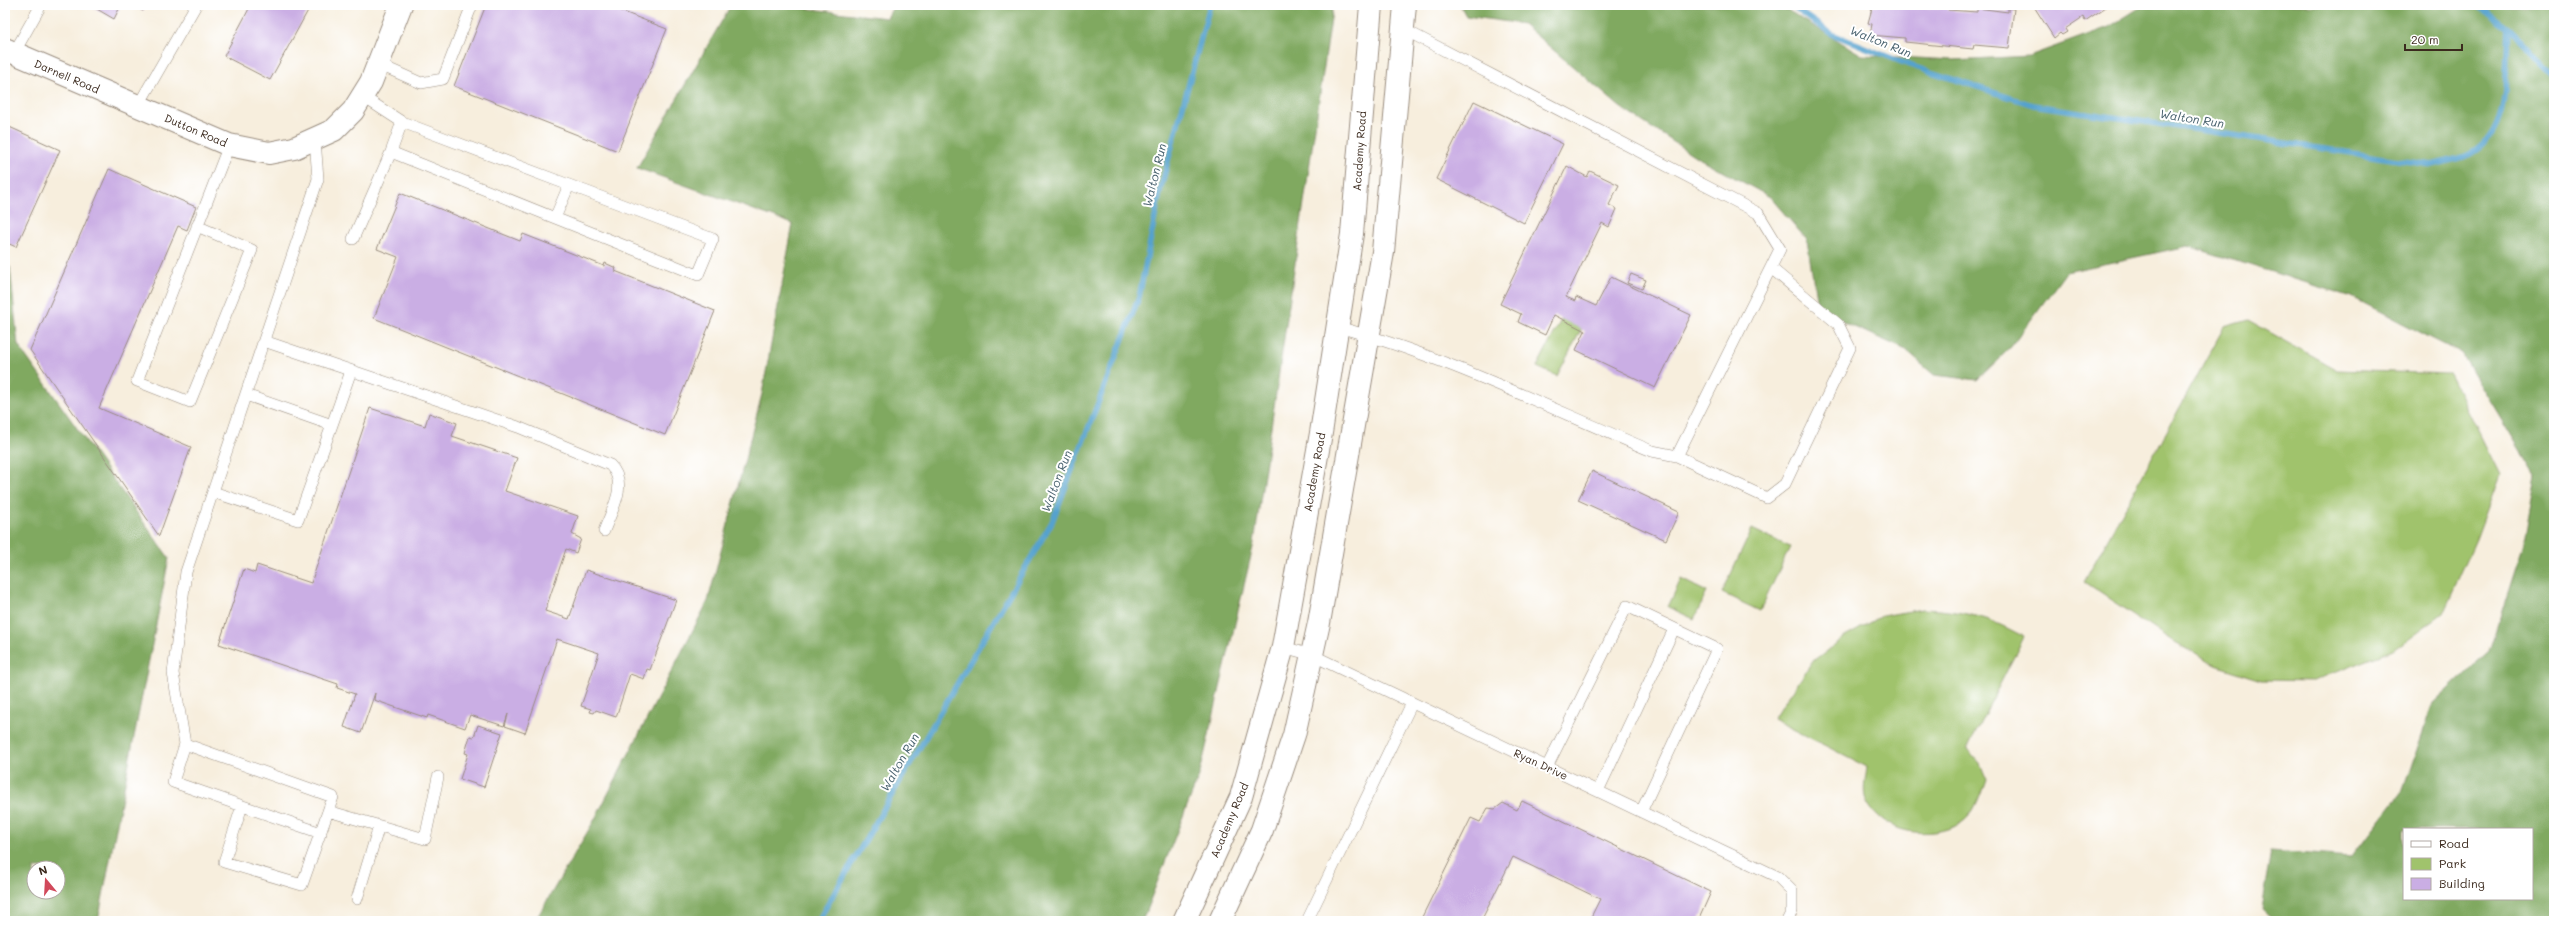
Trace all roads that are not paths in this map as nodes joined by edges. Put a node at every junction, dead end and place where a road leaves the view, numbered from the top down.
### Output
1 (42, 5) edge
2 (196, 5) edge
3 (401, 5) edge
4 (472, 5) edge
5 (1405, 5) edge
6 (1370, 16) edge
7 (1403, 29) junction
8 (9, 51) edge
9 (378, 64) junction
10 (362, 96) junction
11 (133, 104) junction
12 (402, 122) junction
13 (315, 138) junction
14 (228, 145) junction
15 (391, 152) junction
16 (569, 185) junction
17 (555, 218) junction
18 (197, 226) junction
19 (353, 239) dead end
20 (1771, 268) junction
21 (1338, 327) junction
22 (1368, 335) junction
23 (264, 342) junction
24 (351, 371) junction
25 (246, 395) junction
26 (332, 425) junction
27 (1677, 456) junction
28 (213, 492) junction
29 (604, 531) dead end
30 (1674, 628) junction
31 (1283, 647) junction
32 (1312, 655) junction
33 (1412, 703) junction
34 (185, 744) junction
35 (1547, 767) junction
36 (438, 777) dead end
37 (1598, 791) junction
38 (242, 806) junction
39 (328, 811) junction
40 (1641, 812) junction
41 (379, 826) junction
42 (321, 833) junction
43 (357, 899) dead end
44 (1184, 921) edge
45 (1220, 921) edge
46 (1307, 921) edge
47 (1787, 921) edge

1 - 8 lane
2 - 11 lane
3 - 9 main road, Dutton Road
4 - 9 lane
5 - 7 main road
6 - 7 main road
6 - 21 main road, Academy Road
7 - 20 lane
7 - 22 main road
8 - 11 main road, Darnell Road
9 - 10 main road, Dutton Road
10 - 12 lane
10 - 13 main road, Dutton Road
11 - 14 main road, Dutton Road
12 - 15 lane
12 - 16 lane
13 - 14 main road, Dutton Road
13 - 23 lane
14 - 18 lane
15 - 17 lane
15 - 19 lane
16 - 17 lane
16 - 17 lane
18 - 18 lane
20 - 27 lane
20 - 27 lane
21 - 22 lane
21 - 31 main road, Academy Road
22 - 27 lane
22 - 32 main road
23 - 24 lane
23 - 25 lane
24 - 26 lane
24 - 29 lane
25 - 26 lane
25 - 28 lane
26 - 28 lane
28 - 34 lane
30 - 35 lane
30 - 37 lane
30 - 40 lane
31 - 32 lane, Ryan Drive
31 - 44 main road, Academy Road
32 - 33 lane, Ryan Drive
32 - 45 main road
33 - 35 lane, Ryan Drive
33 - 46 lane
34 - 38 lane
34 - 39 lane
35 - 37 lane, Ryan Drive
36 - 41 lane
37 - 40 lane, Ryan Drive
38 - 42 lane
38 - 42 lane
39 - 41 lane
39 - 42 lane
40 - 47 lane, Ryan Drive
41 - 43 lane

